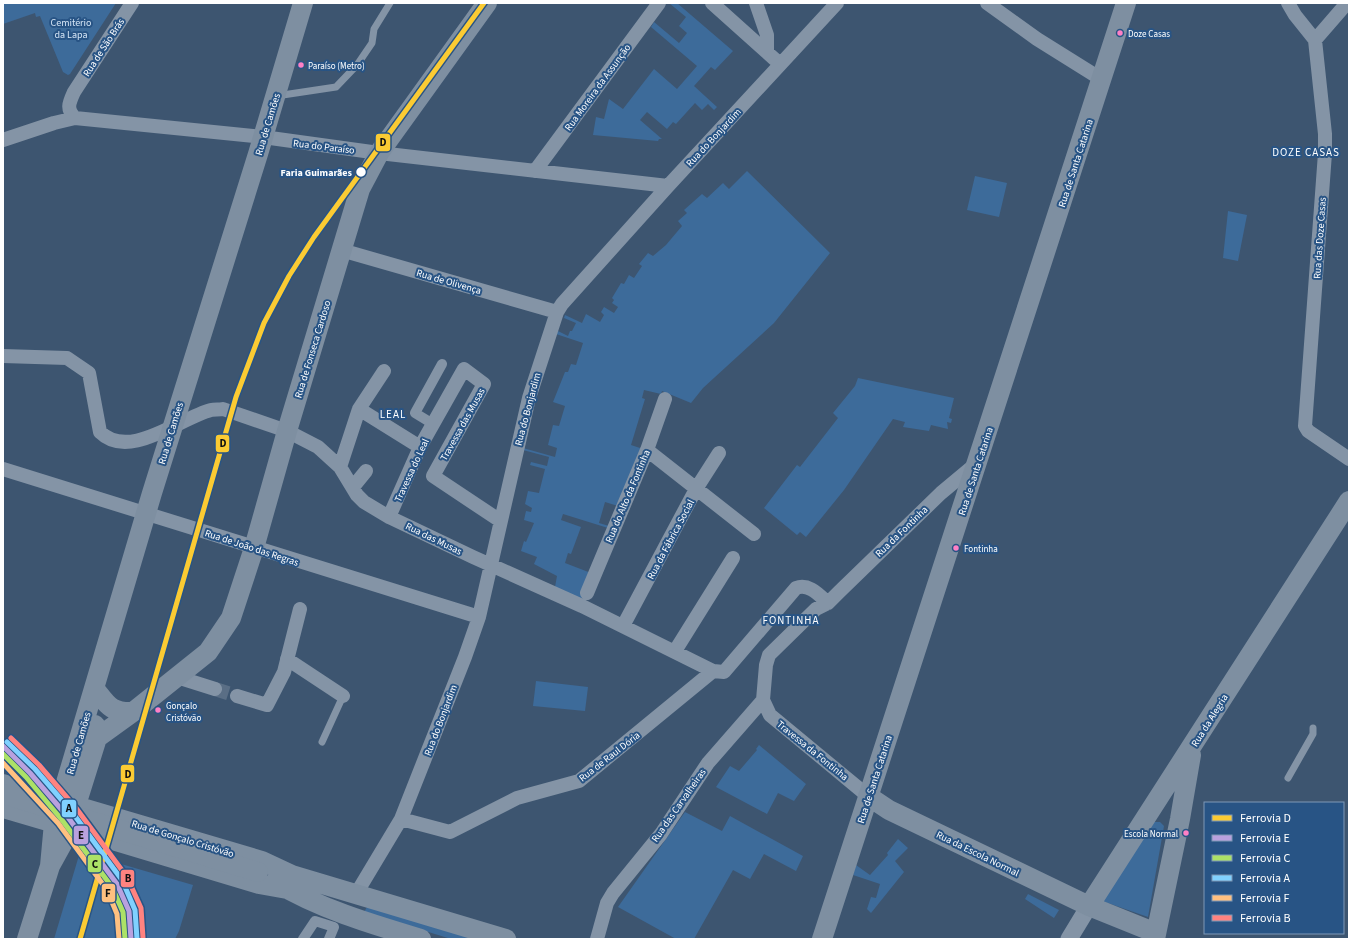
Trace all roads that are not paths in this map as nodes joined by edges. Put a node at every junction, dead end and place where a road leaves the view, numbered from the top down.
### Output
1 (132, 3) edge
2 (303, 3) edge
3 (390, 3) edge
4 (487, 3) edge
5 (659, 3) edge
6 (712, 3) edge
7 (756, 3) edge
8 (837, 3) edge
9 (987, 3) edge
10 (1126, 3) edge
11 (1288, 3) edge
12 (1347, 3) edge
13 (1315, 40) junction
14 (767, 52) junction
15 (780, 64) junction
16 (1101, 79) junction
17 (74, 92) junction
18 (276, 96) junction
19 (75, 118) junction
20 (3, 132) edge
21 (263, 138) junction
22 (3, 140) edge
23 (379, 153) junction
24 (535, 171) junction
25 (668, 186) junction
26 (342, 250) junction
27 (557, 312) junction
28 (3, 356) edge
29 (442, 364) dead end
30 (384, 371) dead end
31 (665, 399) dead end
32 (359, 409) junction
33 (433, 424) junction
34 (171, 428) junction
35 (287, 432) junction
36 (420, 447) junction
37 (647, 450) junction
38 (719, 453) dead end
39 (1349, 459) edge
40 (977, 463) junction
41 (340, 467) junction
42 (3, 469) edge
43 (366, 471) dead end
44 (352, 487) junction
45 (696, 489) junction
46 (1349, 501) edge
47 (146, 512) junction
48 (389, 517) junction
49 (499, 520) junction
50 (754, 534) dead end
51 (254, 548) junction
52 (733, 558) dead end
53 (491, 564) junction
54 (587, 593) dead end
55 (828, 603) junction
56 (300, 609) dead end
57 (479, 617) junction
58 (623, 626) junction
59 (675, 651) junction
60 (287, 659) junction
61 (712, 671) junction
62 (177, 677) junction
63 (216, 689) tunnel mouth
64 (93, 691) junction
65 (237, 696) tunnel mouth
66 (343, 696) joint
67 (763, 700) junction
68 (132, 712) junction
69 (1313, 728) dead end
70 (97, 738) junction
71 (322, 742) dead end
72 (1193, 745) junction
73 (1288, 778) dead end
74 (5, 796) edge
75 (868, 796) junction
76 (68, 804) junction
77 (1152, 809) junction
78 (401, 819) junction
79 (1180, 819) junction
80 (124, 820) junction
81 (62, 825) junction
82 (117, 841) junction
83 (289, 882) junction
84 (356, 894) junction
85 (1089, 906) junction
86 (1156, 936) edge
87 (27, 939) edge
88 (303, 939) edge
89 (329, 939) edge
90 (420, 939) edge
91 (506, 939) edge
92 (596, 939) edge
93 (822, 939) edge
94 (1069, 939) edge

1 - 17 street, Rua de São Brás
2 - 18 main road, Rua de Camões
3 - 18 lane
4 - 23 main road, Rua de Fonseca Cardoso
5 - 24 street, Rua Moreira da Assunção
6 - 14 street
7 - 14 street
8 - 15 street, Rua do Bonjardim
9 - 16 street
10 - 16 main road, Rua de Santa Catarina
11 - 13 street
12 - 13 street
13 - 39 street, Rua das Doze Casas
14 - 15 street
15 - 25 street, Rua do Bonjardim
16 - 40 main road, Rua de Santa Catarina
17 - 19 street
17 - 20 street
18 - 21 main road, Rua de Camões
19 - 21 street, Rua do Paraíso
19 - 22 street, Rua do Paraíso
21 - 23 street, Rua do Paraíso
21 - 34 main road, Rua de Camões
23 - 24 street, Rua do Paraíso
23 - 26 main road, Rua de Fonseca Cardoso
24 - 25 street, Rua do Paraíso
25 - 27 street, Rua do Bonjardim
26 - 27 street, Rua de Olivença
26 - 35 main road, Rua de Fonseca Cardoso
27 - 49 street, Rua do Bonjardim
28 - 34 street, Rua das Musas
29 - 33 street
30 - 32 street
31 - 37 street, Rua do Alto da Fontinha
32 - 36 street
32 - 41 street
33 - 36 street, Travessa do Leal
33 - 49 street, Travessa das Musas
34 - 35 street, Rua das Musas
34 - 47 main road, Rua de Camões
35 - 41 street, Rua das Musas
35 - 51 main road, Rua de Fonseca Cardoso
36 - 48 street, Travessa do Leal
37 - 45 street
37 - 54 street, Rua do Alto da Fontinha
38 - 45 street, Rua da Fábrica Social
40 - 55 street, Rua da Fontinha
40 - 75 main road, Rua de Santa Catarina
41 - 44 street, Rua das Musas
42 - 47 street, Rua de João das Regras
43 - 44 street
44 - 48 street, Rua das Musas
45 - 50 street
45 - 58 street, Rua da Fábrica Social
46 - 72 main road, Rua da Alegria
47 - 51 street, Rua de João das Regras
47 - 64 main road, Rua de Camões
48 - 53 street, Rua das Musas
49 - 53 street, Rua do Bonjardim
51 - 57 street, Rua de João das Regras
51 - 62 main road, Rua de Fonseca Cardoso
52 - 59 street
53 - 57 street, Rua do Bonjardim
53 - 58 street, Rua das Musas
55 - 61 street
55 - 67 street, Rua da Fontinha
56 - 60 street
57 - 78 street, Rua do Bonjardim
58 - 59 street, Rua das Musas
59 - 61 street, Rua das Musas
60 - 65 street
60 - 66 street
61 - 78 street, Rua de Raul Dória
62 - 63 street
62 - 68 main road, Rua de Fonseca Cardoso
64 - 68 main road
64 - 70 main road
64 - 76 main road, Rua de Camões
66 - 71 lane
67 - 75 street, Travessa da Fontinha
67 - 92 street, Rua das Carvalheiras
68 - 70 main road, Rua de Fonseca Cardoso
69 - 73 lane
70 - 76 main road, Rua de Camões
72 - 77 main road, Rua da Alegria
72 - 79 main road
74 - 76 main road, Rua de Gonçalo Cristóvão
74 - 81 main road, Rua de Gonçalo Cristóvão
74 - 83 main road, Rua de Gonçalo Cristóvão, bridge
75 - 85 main road, Rua da Escola Normal
75 - 93 main road, Rua de Santa Catarina
76 - 80 main road, Rua de Gonçalo Cristóvão
76 - 81 main road, Rua de Camões
77 - 79 main road
77 - 85 main road, Rua da Alegria
78 - 84 street, Rua do Bonjardim
79 - 86 main road
80 - 82 main road
80 - 83 main road, Rua de Gonçalo Cristóvão
81 - 82 main road, Rua de Gonçalo Cristóvão
81 - 87 main road, Rua de Camões
82 - 83 main road, Rua de Gonçalo Cristóvão
83 - 84 main road, Rua de Gonçalo Cristóvão
83 - 90 main road, Rua de Gonçalo Cristóvão
84 - 91 main road, Rua de Gonçalo Cristóvão
85 - 86 main road, Rua da Escola Normal
85 - 94 street, Rua da Alegria
88 - 89 street

